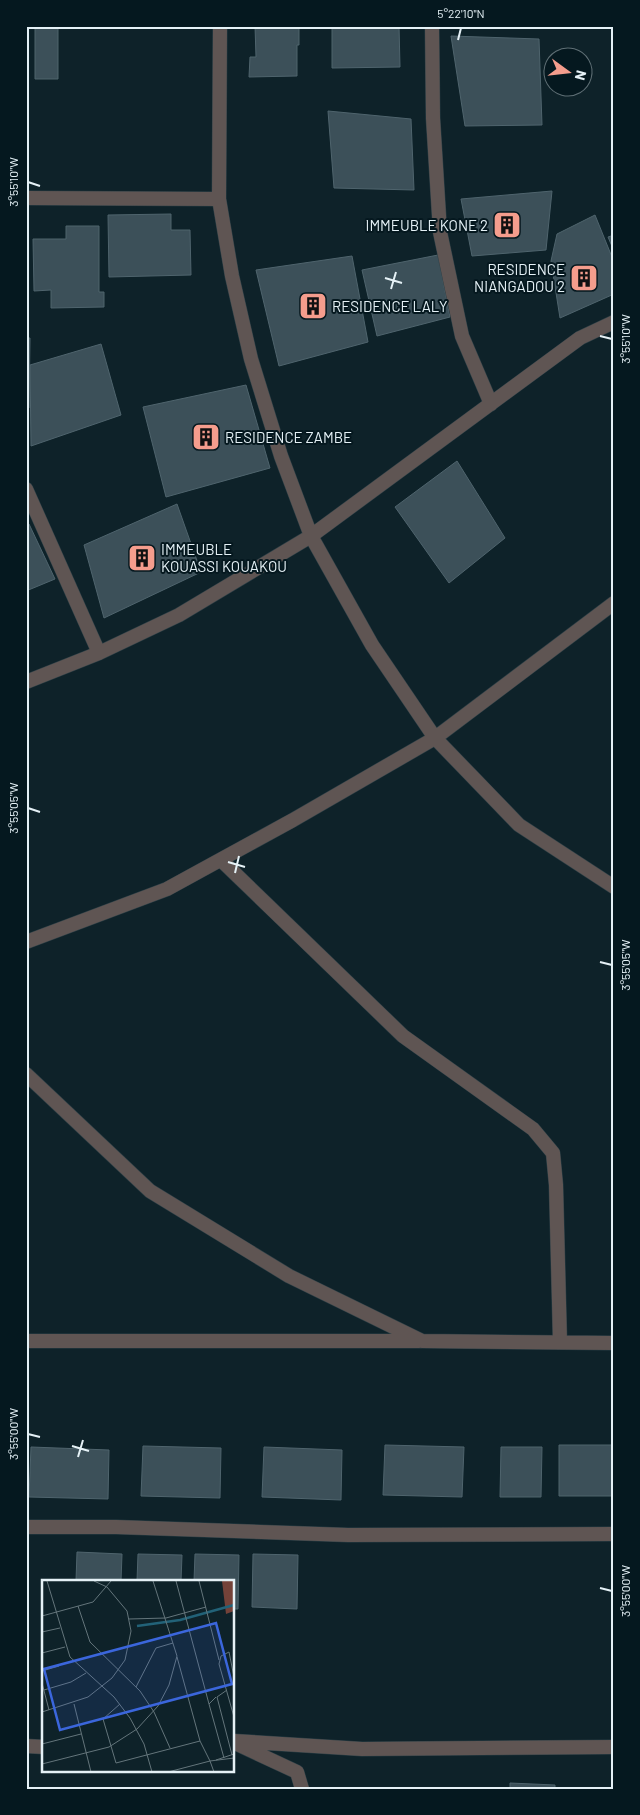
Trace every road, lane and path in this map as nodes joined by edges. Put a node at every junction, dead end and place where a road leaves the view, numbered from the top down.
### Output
1 (220, 26) edge
2 (432, 26) edge
3 (26, 198) edge
4 (219, 199) junction
5 (614, 322) edge
6 (491, 404) junction
7 (26, 489) edge
8 (311, 536) junction
9 (614, 603) edge
10 (99, 653) junction
11 (26, 682) edge
12 (435, 738) junction
13 (221, 860) junction
14 (614, 887) edge
15 (26, 942) edge
16 (26, 1074) edge
17 (26, 1341) edge
18 (422, 1341) junction
19 (560, 1342) junction
20 (614, 1343) edge
21 (26, 1527) edge
22 (614, 1534) edge
23 (235, 1742) edge
24 (235, 1742) edge
25 (26, 1746) edge
26 (42, 1747) edge
27 (614, 1747) edge
28 (302, 1789) edge

1 - 4 street
2 - 6 street
3 - 4 street
4 - 8 street
5 - 6 street
6 - 8 street
7 - 10 street
8 - 10 street
8 - 12 street
9 - 12 street
10 - 11 street
12 - 13 street
12 - 14 street
13 - 15 street
13 - 19 street
16 - 18 street
17 - 18 street
18 - 19 street
19 - 20 street
21 - 22 street
23 - 27 street
24 - 28 street
25 - 26 street

